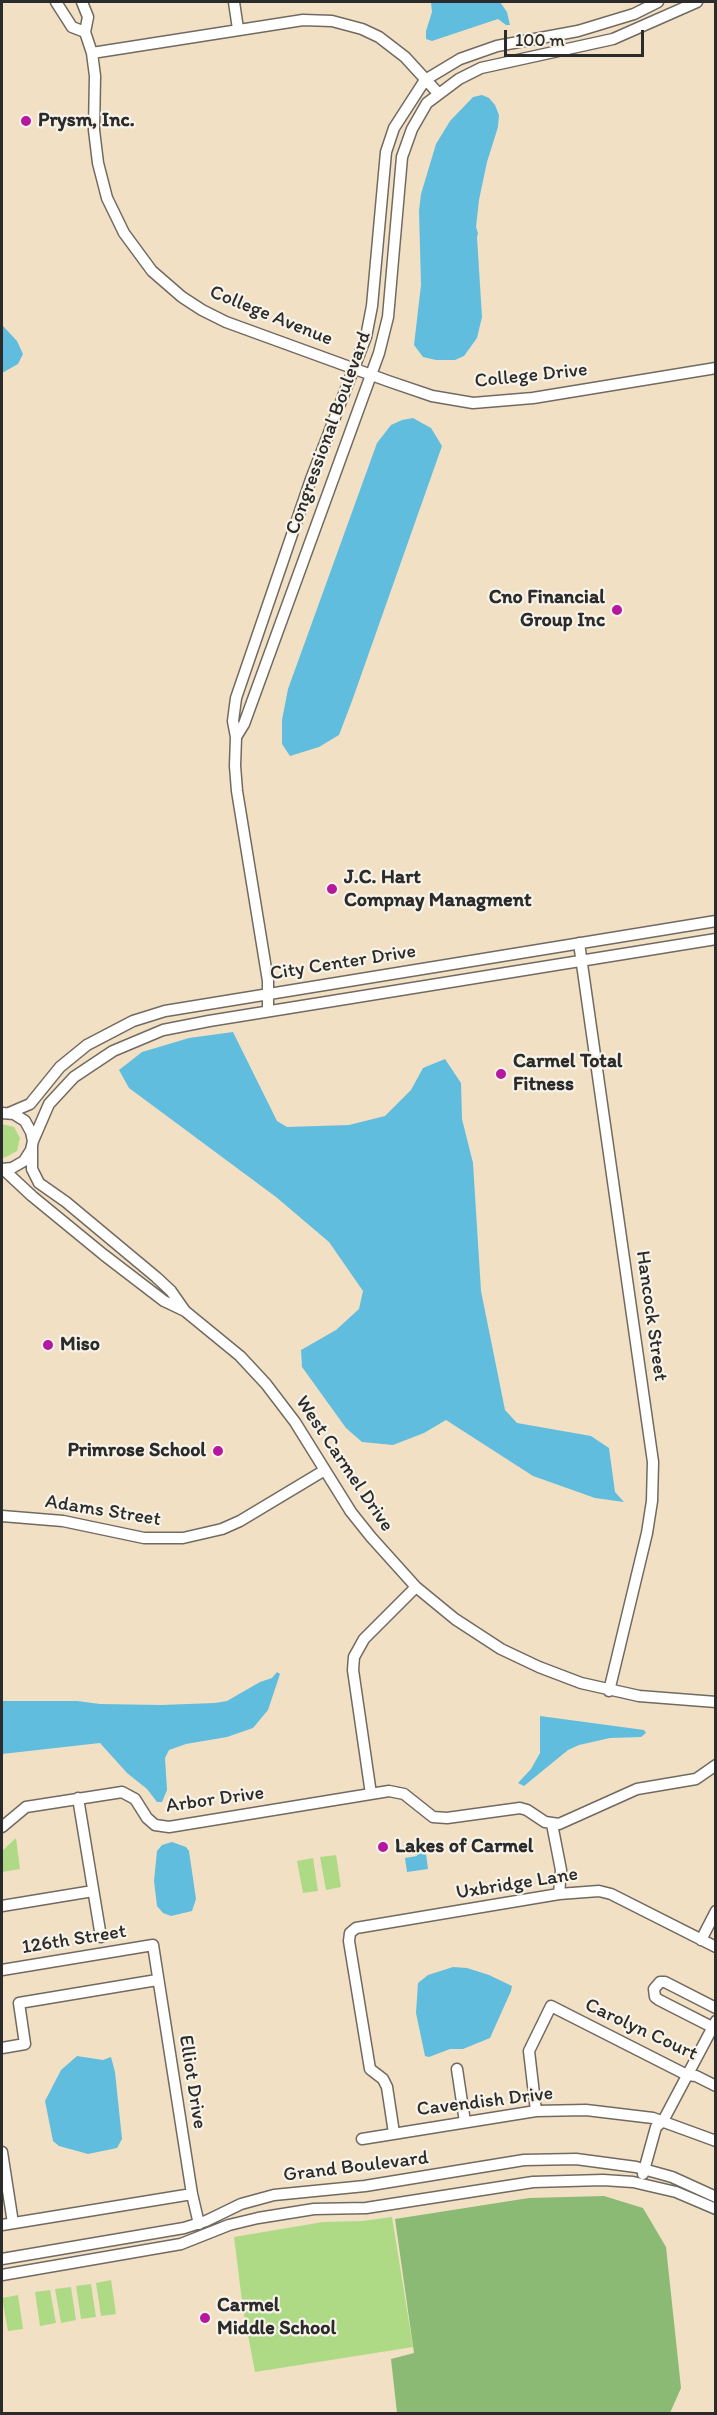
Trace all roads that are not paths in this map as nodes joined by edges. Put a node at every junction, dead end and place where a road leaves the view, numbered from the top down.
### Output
1 (56, 2) edge
2 (82, 2) edge
3 (234, 2) edge
4 (658, 2) edge
5 (697, 2) edge
6 (238, 29) junction
7 (85, 32) junction
8 (92, 53) junction
9 (425, 80) junction
10 (438, 93) junction
11 (354, 368) junction
12 (716, 368) edge
13 (372, 375) junction
14 (237, 737) junction
15 (716, 921) edge
16 (716, 939) edge
17 (579, 943) junction
18 (582, 961) junction
19 (267, 994) junction
20 (268, 1011) junction
21 (5, 1113) edge
22 (32, 1144) junction
23 (2, 1169) edge
24 (185, 1311) junction
25 (326, 1470) junction
26 (2, 1516) edge
27 (416, 1587) junction
28 (609, 1691) junction
29 (716, 1702) edge
30 (716, 1766) edge
31 (371, 1794) junction
32 (78, 1798) junction
33 (552, 1824) junction
34 (2, 1827) edge
35 (93, 1892) junction
36 (560, 1894) junction
37 (2, 1906) edge
38 (716, 1911) edge
39 (101, 1936) dead end
40 (700, 1940) junction
41 (153, 1945) joint
42 (716, 1947) edge
43 (2, 1970) edge
44 (158, 1980) junction
45 (716, 2008) edge
46 (714, 2026) edge
47 (2, 2048) edge
48 (457, 2069) dead end
49 (687, 2075) junction
50 (716, 2086) edge
51 (536, 2111) junction
52 (663, 2121) junction
53 (465, 2122) junction
54 (394, 2133) junction
55 (362, 2139) dead end
56 (716, 2141) edge
57 (2, 2152) edge
58 (645, 2170) junction
59 (641, 2184) junction
60 (192, 2194) junction
61 (716, 2197) edge
62 (716, 2210) edge
63 (13, 2223) junction
64 (199, 2224) junction
65 (2, 2225) edge
66 (2, 2259) edge
67 (2, 2276) edge

1 - 7 street
2 - 7 street, College Avenue
3 - 6 street
4 - 9 street, Congressional Boulevard
5 - 10 street, Congressional Boulevard
6 - 8 street
6 - 9 street
7 - 8 street, College Avenue
8 - 11 street, College Avenue
9 - 10 street
9 - 11 street, Congressional Boulevard
10 - 13 street, Congressional Boulevard
11 - 13 street, College Drive
11 - 14 street, Congressional Boulevard
12 - 13 street, College Drive
13 - 14 street, Congressional Boulevard
14 - 19 street, Congressional Boulevard
15 - 17 street, City Center Drive
16 - 18 street, City Center Drive
17 - 18 street, Hancock Street
17 - 19 street, City Center Drive
18 - 20 street, City Center Drive
18 - 28 street, Hancock Street
19 - 20 street, Congressional Boulevard
19 - 21 street, City Center Drive
20 - 22 street, City Center Drive
21 - 22 street
22 - 23 street
22 - 24 street, West Carmel Drive
23 - 24 street, West Carmel Drive
24 - 25 street, West Carmel Drive
25 - 26 street, Adams Street
25 - 27 street, West Carmel Drive
27 - 28 street, West Carmel Drive
27 - 31 street
28 - 29 street, West Carmel Drive
30 - 33 street
31 - 32 street, Arbor Drive
31 - 33 street, Arbor Drive
32 - 34 street, Arbor Drive
32 - 35 street
33 - 36 street
35 - 37 street
35 - 39 street
36 - 40 street, Uxbridge Lane
36 - 54 street, Uxbridge Lane
38 - 40 street
40 - 42 street, Uxbridge Lane
41 - 43 street, 126th Street
41 - 44 street, Elliot Drive
44 - 47 street
44 - 60 street, Elliot Drive
45 - 46 street
46 - 49 street
48 - 53 street
49 - 50 street, Carolyn Court
49 - 51 street, Carolyn Court
49 - 52 street
51 - 52 street, Cavendish Drive
51 - 53 street, Cavendish Drive
52 - 56 street, Cavendish Drive
52 - 58 street
53 - 54 street, Cavendish Drive
54 - 55 street, Cavendish Drive
57 - 63 street
58 - 59 street
58 - 61 street, Grand Boulevard
58 - 64 street, Grand Boulevard
59 - 62 street, Grand Boulevard
59 - 67 street, Grand Boulevard
60 - 63 street
60 - 64 street, Elliot Drive
63 - 65 street
64 - 66 street, Grand Boulevard

